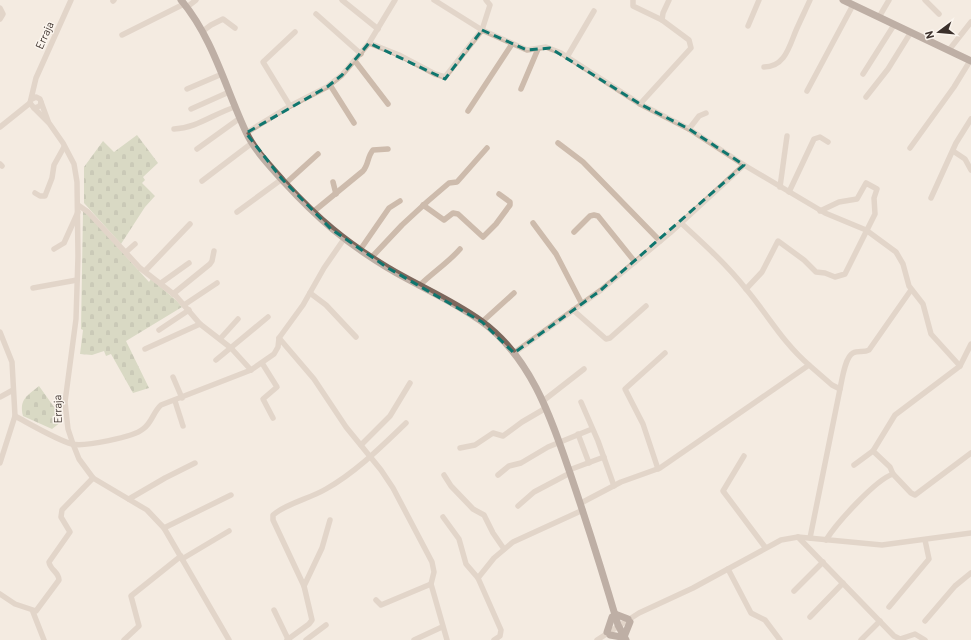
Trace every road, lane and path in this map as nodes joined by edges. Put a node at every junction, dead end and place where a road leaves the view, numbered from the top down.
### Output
1 (71, 0) edge
2 (196, 0) edge
3 (342, 0) edge
4 (394, 0) edge
5 (434, 0) edge
6 (486, 0) edge
7 (633, 0) edge
8 (669, 0) edge
9 (759, 0) edge
10 (810, 0) edge
11 (844, 0) edge
12 (889, 0) edge
13 (925, 0) edge
14 (184, 3) edge
15 (853, 5) junction
16 (0, 8) edge
17 (594, 11) dead end
18 (316, 14) dead end
19 (939, 14) dead end
20 (879, 17) junction
21 (0, 19) edge
22 (662, 20) junction
23 (971, 22) edge
24 (894, 25) junction
25 (748, 26) dead end
26 (235, 28) dead end
27 (378, 29) junction
28 (482, 30) junction
29 (203, 31) junction
30 (295, 32) dead end
31 (911, 32) junction
32 (122, 35) dead end
33 (369, 43) junction
34 (512, 44) junction
35 (538, 49) junction
36 (949, 50) junction
37 (361, 54) junction
38 (567, 57) junction
39 (355, 61) junction
40 (971, 61) edge
41 (764, 67) dead end
42 (222, 74) junction
43 (863, 74) dead end
44 (36, 78) junction
45 (330, 85) junction
46 (187, 89) dead end
47 (521, 89) dead end
48 (807, 91) dead end
49 (229, 92) junction
50 (866, 97) dead end
51 (41, 100) junction
52 (32, 104) junction
53 (388, 104) dead end
54 (640, 104) junction
55 (290, 106) junction
56 (235, 107) junction
57 (191, 109) dead end
58 (468, 110) dead end
59 (706, 113) dead end
60 (240, 118) junction
61 (971, 119) edge
62 (49, 123) junction
63 (354, 123) dead end
64 (0, 128) edge
65 (174, 129) dead end
66 (689, 129) junction
67 (246, 133) junction
68 (787, 136) dead end
69 (828, 142) dead end
70 (252, 143) junction
71 (558, 143) dead end
72 (64, 147) junction
73 (487, 148) dead end
74 (910, 148) dead end
75 (198, 149) dead end
76 (388, 149) dead end
77 (953, 151) junction
78 (318, 154) dead end
79 (744, 165) junction
80 (971, 170) edge
81 (202, 181) dead end
82 (284, 181) junction
83 (333, 182) dead end
84 (780, 187) junction
85 (789, 192) junction
86 (35, 193) dead end
87 (336, 194) junction
88 (499, 194) dead end
89 (931, 198) dead end
90 (400, 201) dead end
91 (78, 205) junction
92 (423, 205) junction
93 (820, 210) junction
94 (78, 212) junction
95 (237, 212) dead end
96 (313, 212) junction
97 (533, 222) dead end
98 (681, 223) junction
99 (190, 224) dead end
100 (866, 230) junction
101 (574, 232) dead end
102 (344, 239) junction
103 (660, 241) junction
104 (136, 244) dead end
105 (54, 249) dead end
106 (460, 249) dead end
107 (360, 250) junction
108 (214, 251) dead end
109 (126, 252) junction
110 (372, 257) junction
111 (635, 262) junction
112 (189, 263) dead end
113 (145, 271) junction
114 (76, 280) junction
115 (161, 283) junction
116 (217, 283) dead end
117 (419, 286) junction
118 (33, 288) dead end
119 (746, 289) junction
120 (911, 290) junction
121 (514, 293) dead end
122 (173, 294) junction
123 (310, 294) junction
124 (582, 304) junction
125 (184, 305) junction
126 (646, 306) dead end
127 (189, 310) junction
128 (573, 310) junction
129 (268, 317) dead end
130 (238, 319) dead end
131 (482, 322) junction
132 (200, 324) junction
133 (159, 330) dead end
134 (0, 332) edge
135 (356, 337) dead end
136 (279, 338) junction
137 (220, 339) junction
138 (971, 344) edge
139 (232, 348) junction
140 (145, 349) dead end
141 (665, 352) dead end
142 (514, 353) junction
143 (216, 360) dead end
144 (262, 363) junction
145 (809, 365) junction
146 (960, 366) junction
147 (584, 369) dead end
148 (251, 370) junction
149 (173, 377) dead end
150 (410, 384) dead end
151 (840, 389) junction
152 (13, 390) junction
153 (0, 397) edge
154 (182, 398) junction
155 (175, 401) junction
156 (581, 402) dead end
157 (544, 405) junction
158 (15, 416) junction
159 (273, 418) dead end
160 (406, 423) dead end
161 (183, 426) dead end
162 (592, 429) junction
163 (578, 434) junction
164 (559, 443) junction
165 (73, 444) junction
166 (361, 445) junction
167 (460, 448) dead end
168 (873, 451) junction
169 (971, 453) edge
170 (1, 455) edge
171 (744, 456) dead end
172 (371, 457) junction
173 (604, 457) junction
174 (0, 463) edge
175 (195, 463) dead end
176 (589, 463) junction
177 (854, 465) dead end
178 (658, 469) junction
179 (569, 471) junction
180 (444, 474) dead end
181 (498, 474) dead end
182 (893, 474) junction
183 (93, 478) junction
184 (614, 486) junction
185 (230, 495) dead end
186 (129, 499) junction
187 (518, 506) dead end
188 (582, 507) junction
189 (443, 518) dead end
190 (330, 520) dead end
191 (164, 528) junction
192 (229, 531) dead end
193 (971, 533) edge
194 (798, 537) junction
195 (810, 538) junction
196 (826, 540) junction
197 (925, 540) junction
198 (765, 547) junction
199 (504, 549) junction
200 (181, 557) junction
201 (823, 562) junction
202 (728, 569) junction
203 (971, 573) edge
204 (478, 578) junction
205 (843, 583) junction
206 (431, 584) junction
207 (304, 586) junction
208 (794, 591) dead end
209 (0, 594) edge
210 (376, 600) dead end
211 (890, 607) dead end
212 (274, 610) dead end
213 (33, 612) junction
214 (613, 616) junction
215 (810, 617) dead end
216 (629, 620) junction
217 (880, 621) junction
218 (925, 621) dead end
219 (326, 625) dead end
220 (442, 627) junction
221 (620, 633) edge
222 (608, 634) junction
223 (289, 639) edge
224 (44, 640) edge
225 (124, 640) edge
226 (230, 640) edge
227 (306, 640) edge
228 (414, 640) edge
229 (447, 640) edge
230 (494, 640) edge
231 (598, 640) edge
232 (780, 640) edge
233 (861, 640) edge
234 (925, 640) edge

1 - 44 street, Erraja
2 - 14 street
3 - 27 street
4 - 27 street
5 - 28 street
6 - 28 street
7 - 22 street
8 - 22 street
9 - 25 street
10 - 41 street
11 - 15 main road
12 - 20 street
13 - 19 street
14 - 29 main road
14 - 32 street
15 - 20 main road
15 - 48 street
16 - 21 street
17 - 38 street
18 - 37 street
20 - 24 main road
22 - 54 street
23 - 36 street
24 - 31 main road
24 - 43 street
26 - 29 street
27 - 33 street
28 - 33 street
28 - 34 street
29 - 42 main road
30 - 55 street
31 - 36 main road
31 - 50 street
33 - 37 street
34 - 35 street
34 - 58 street
35 - 38 street
35 - 47 street
36 - 40 main road
37 - 39 street
38 - 54 street
39 - 45 street
39 - 53 street
40 - 74 street
42 - 46 street
42 - 49 main road
44 - 51 street
44 - 52 street, Erraja
45 - 55 street
45 - 63 street
49 - 56 main road
49 - 57 street
51 - 52 street
51 - 52 street
51 - 62 street
52 - 62 street
52 - 64 street
54 - 66 street
55 - 67 street
56 - 60 main road
56 - 65 street
59 - 66 street
60 - 67 main road
60 - 75 street
61 - 77 street
62 - 72 street, Erraja
66 - 79 street
67 - 70 main road
68 - 84 street
69 - 85 street
70 - 81 street
70 - 82 main road
71 - 103 street
72 - 86 street
72 - 91 street, Erraja
73 - 92 street
76 - 87 street
77 - 80 street
77 - 89 street
78 - 82 street
79 - 84 street
79 - 98 street
82 - 95 street
82 - 96 main road
83 - 87 street
84 - 85 street
85 - 93 street
87 - 96 street
88 - 92 street
90 - 107 street
91 - 94 street, Erraja
91 - 109 street
92 - 110 street
93 - 100 street
93 - 100 street
94 - 105 street
94 - 114 street, Erraja
96 - 102 main road
97 - 124 street
98 - 103 street
98 - 119 street
99 - 113 street
100 - 119 street
100 - 120 street
101 - 111 street
102 - 107 main road
102 - 123 street
103 - 111 street
104 - 109 street
106 - 117 street
107 - 110 main road
108 - 122 street
109 - 113 street
110 - 117 main road
111 - 124 street
112 - 115 street
113 - 115 street
114 - 118 street
114 - 165 street, Erraja
115 - 122 street
116 - 125 street
117 - 131 main road
119 - 145 street
120 - 146 street
120 - 151 street
121 - 131 street
122 - 125 street
123 - 135 street
123 - 136 street
124 - 128 street
125 - 127 street
126 - 128 street
127 - 132 street
127 - 133 street
128 - 142 street
129 - 139 street
130 - 137 street
131 - 142 main road
132 - 137 street
132 - 140 street
134 - 152 street
136 - 144 street
136 - 166 street
137 - 139 street
138 - 146 street
139 - 143 street
139 - 148 street
141 - 178 street
142 - 157 main road
144 - 148 street
144 - 159 street
145 - 151 street
145 - 178 street
146 - 168 street
147 - 157 street
148 - 154 street
149 - 154 street
150 - 166 street
151 - 195 street
152 - 153 street
152 - 158 street
154 - 155 street
155 - 161 street
155 - 165 street
156 - 162 street
157 - 164 main road
157 - 167 street
158 - 165 street
158 - 170 street
160 - 172 street
162 - 163 street
162 - 173 street
163 - 164 street
163 - 176 street
164 - 179 main road
164 - 181 street
165 - 183 street, Erraja
166 - 172 street
168 - 177 street
168 - 182 street
169 - 182 street
170 - 174 street
171 - 198 street
172 - 206 street
172 - 207 street
173 - 176 street
173 - 184 street
175 - 186 street
176 - 179 street
178 - 184 street
179 - 187 street
179 - 188 main road
180 - 199 street
182 - 196 street
183 - 186 street, Erraja
183 - 213 street
184 - 188 street
185 - 191 street
186 - 191 street, Erraja
188 - 199 street
188 - 214 main road
189 - 204 street
190 - 207 street
191 - 200 street, Erraja
192 - 200 street
193 - 197 street
194 - 195 street
194 - 198 street
194 - 201 street
195 - 196 street
196 - 197 street
197 - 211 street
198 - 202 street
199 - 204 street
200 - 225 street
200 - 226 street, Erraja
201 - 205 street
201 - 208 street
202 - 216 street
202 - 232 street
203 - 218 street
204 - 230 street
205 - 215 street
205 - 217 street
206 - 210 street
206 - 220 street
207 - 223 street
209 - 213 street
212 - 223 street
213 - 224 street
214 - 216 main road
214 - 221 main road
214 - 222 main road
216 - 221 street
216 - 221 main road
217 - 233 street
217 - 234 street
219 - 227 street
220 - 228 street
220 - 229 street
221 - 222 main road
221 - 222 street
222 - 231 street

